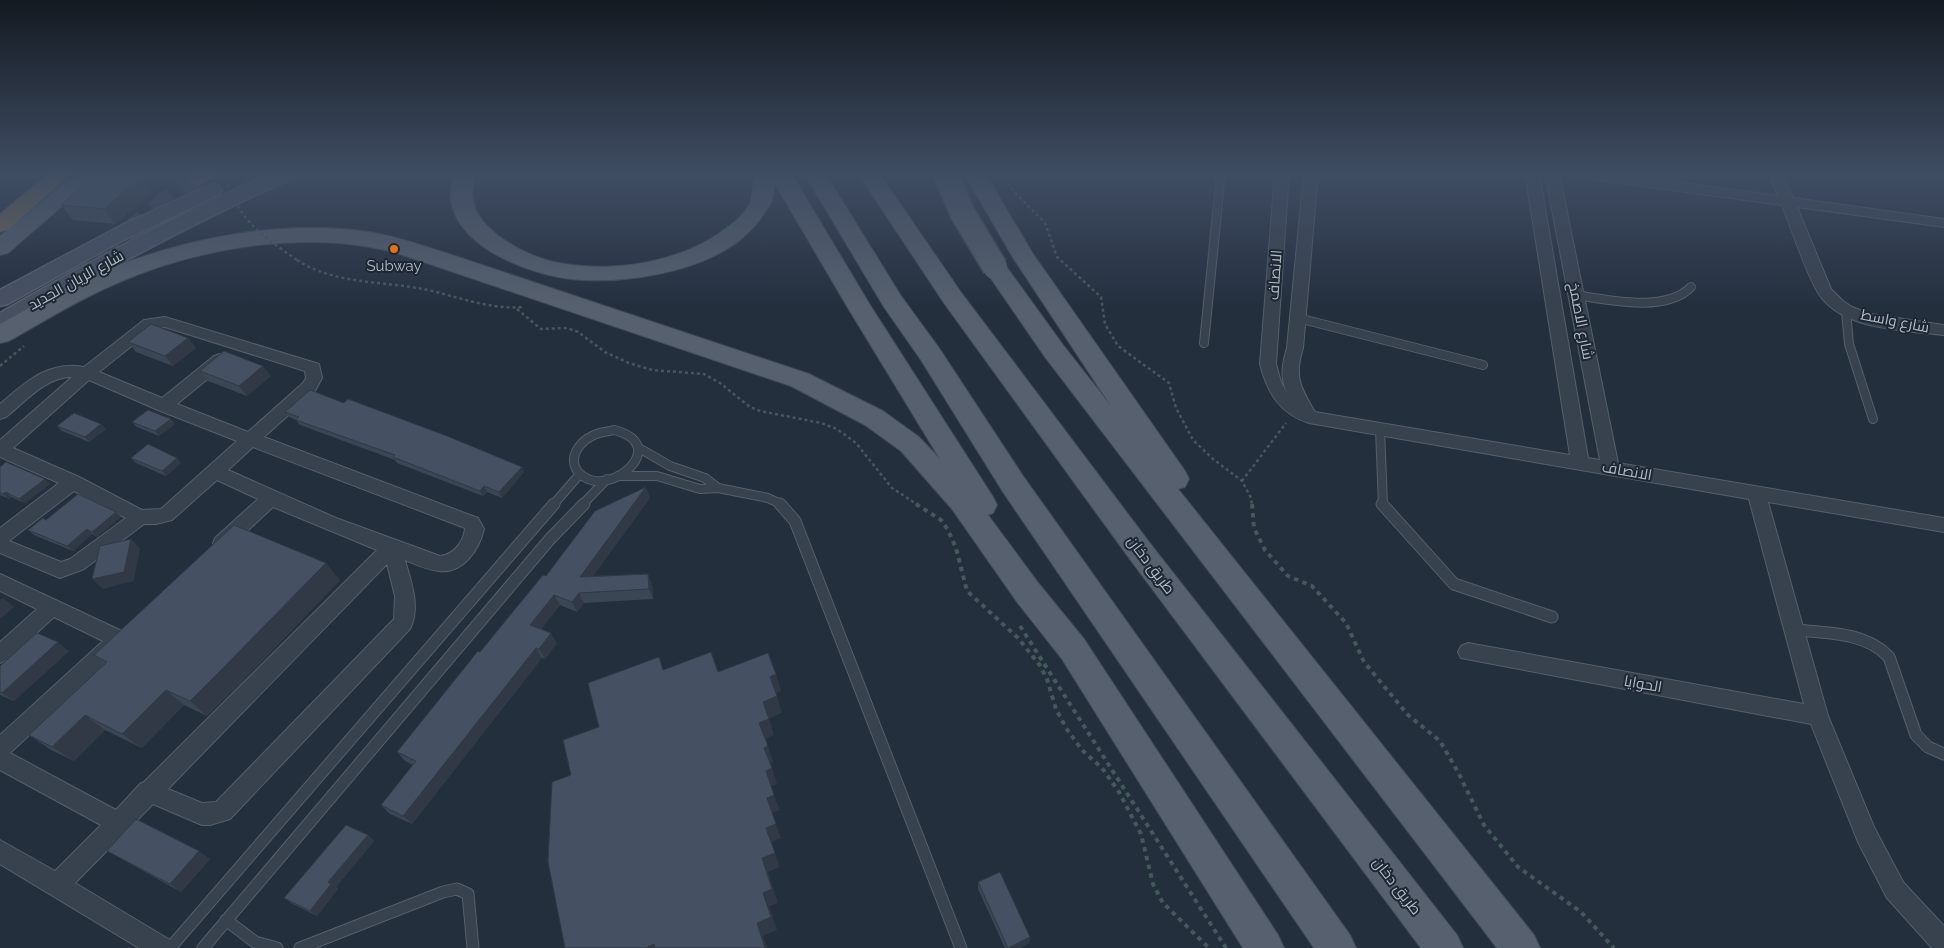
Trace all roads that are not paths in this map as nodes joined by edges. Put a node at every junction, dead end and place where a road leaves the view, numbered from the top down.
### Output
1 (37, 217) edge
2 (154, 217) edge
3 (193, 217) edge
4 (470, 217) edge
5 (752, 217) edge
6 (806, 217) edge
7 (841, 217) edge
8 (898, 217) edge
9 (965, 217) edge
10 (1000, 217) edge
11 (1217, 217) edge
12 (1279, 217) edge
13 (1307, 217) edge
14 (1539, 217) edge
15 (1561, 217) edge
16 (1794, 217) edge
17 (1901, 217) edge
18 (1944, 223) edge
19 (0, 248) edge
20 (1691, 288) dead end
21 (1576, 295) junction
22 (0, 299) edge
23 (1846, 311) junction
24 (1298, 318) junction
25 (0, 323) edge
26 (1944, 330) edge
27 (0, 335) edge
28 (1204, 343) dead end
29 (240, 344) junction
30 (1483, 365) dead end
31 (87, 373) junction
32 (164, 406) junction
33 (0, 413) edge
34 (1302, 414) junction
35 (1873, 420) dead end
36 (1380, 429) junction
37 (251, 440) junction
38 (639, 448) junction
39 (0, 450) edge
40 (1580, 463) junction
41 (1610, 468) junction
42 (214, 471) junction
43 (579, 475) junction
44 (612, 478) junction
45 (73, 482) junction
46 (718, 488) junction
47 (1757, 494) junction
48 (271, 498) junction
49 (140, 517) junction
50 (1944, 525) edge
51 (0, 538) edge
52 (0, 545) edge
53 (392, 547) junction
54 (206, 558) edge
55 (0, 582) edge
56 (52, 607) junction
57 (1552, 617) dead end
58 (133, 626) edge
59 (1795, 630) junction
60 (119, 639) junction
61 (1073, 649) junction
62 (1468, 652) dead end
63 (0, 654) edge
64 (1299, 665) junction
65 (1818, 716) junction
66 (0, 749) edge
67 (1944, 754) edge
68 (0, 759) edge
69 (148, 791) junction
70 (117, 822) junction
71 (0, 851) edge
72 (57, 885) junction
73 (226, 920) junction
74 (1944, 944) edge
75 (162, 948) edge
76 (170, 948) edge
77 (203, 948) edge
78 (277, 948) edge
79 (300, 948) edge
80 (473, 948) edge
81 (961, 948) edge
82 (1265, 948) edge
83 (1337, 948) edge
84 (1444, 948) edge
85 (1521, 948) edge

1 - 19 main road
2 - 22 main road, شارع الريان الجديد
3 - 25 main road, شارع الريان الجديد
4 - 5 main road
6 - 61 main road
7 - 83 main road
8 - 84 main road, طريق دخان
9 - 64 main road, bridge
10 - 64 main road
11 - 28 lane
12 - 34 street, الانصاف
13 - 24 street, الانصاف
14 - 40 street, شارع الاصمخ
15 - 21 street, شارع الاصمخ
16 - 23 street, شارع واسط
17 - 18 street
20 - 21 lane
21 - 41 street, شارع الاصمخ
23 - 26 street, شارع واسط
23 - 35 lane
24 - 30 lane
24 - 34 street, الانصاف
27 - 61 main road
29 - 31 street
29 - 32 street
29 - 37 street
31 - 32 street
31 - 33 street
31 - 39 street
32 - 37 street
34 - 36 street, الانصاف
36 - 40 street, الانصاف
36 - 57 lane
37 - 42 street
37 - 53 street
38 - 43 lane
38 - 44 lane
38 - 46 lane
39 - 45 street
40 - 41 street, الانصاف
41 - 47 street, الانصاف
42 - 48 street
42 - 49 street
43 - 44 lane
43 - 76 lane
44 - 46 lane
44 - 73 lane
45 - 49 street
45 - 51 street
46 - 81 lane
47 - 50 street, الانصاف
47 - 59 street
48 - 53 street
48 - 54 street
49 - 52 street
53 - 69 street
53 - 69 street
55 - 56 street
56 - 60 street
56 - 63 street
58 - 60 street
59 - 65 street
59 - 67 lane
60 - 66 street
61 - 82 main road
62 - 65 street, الحوايا
64 - 85 main road
65 - 74 street
68 - 70 street
69 - 70 street
70 - 72 street
71 - 72 street
72 - 75 street
73 - 77 lane
73 - 78 lane
79 - 80 lane

